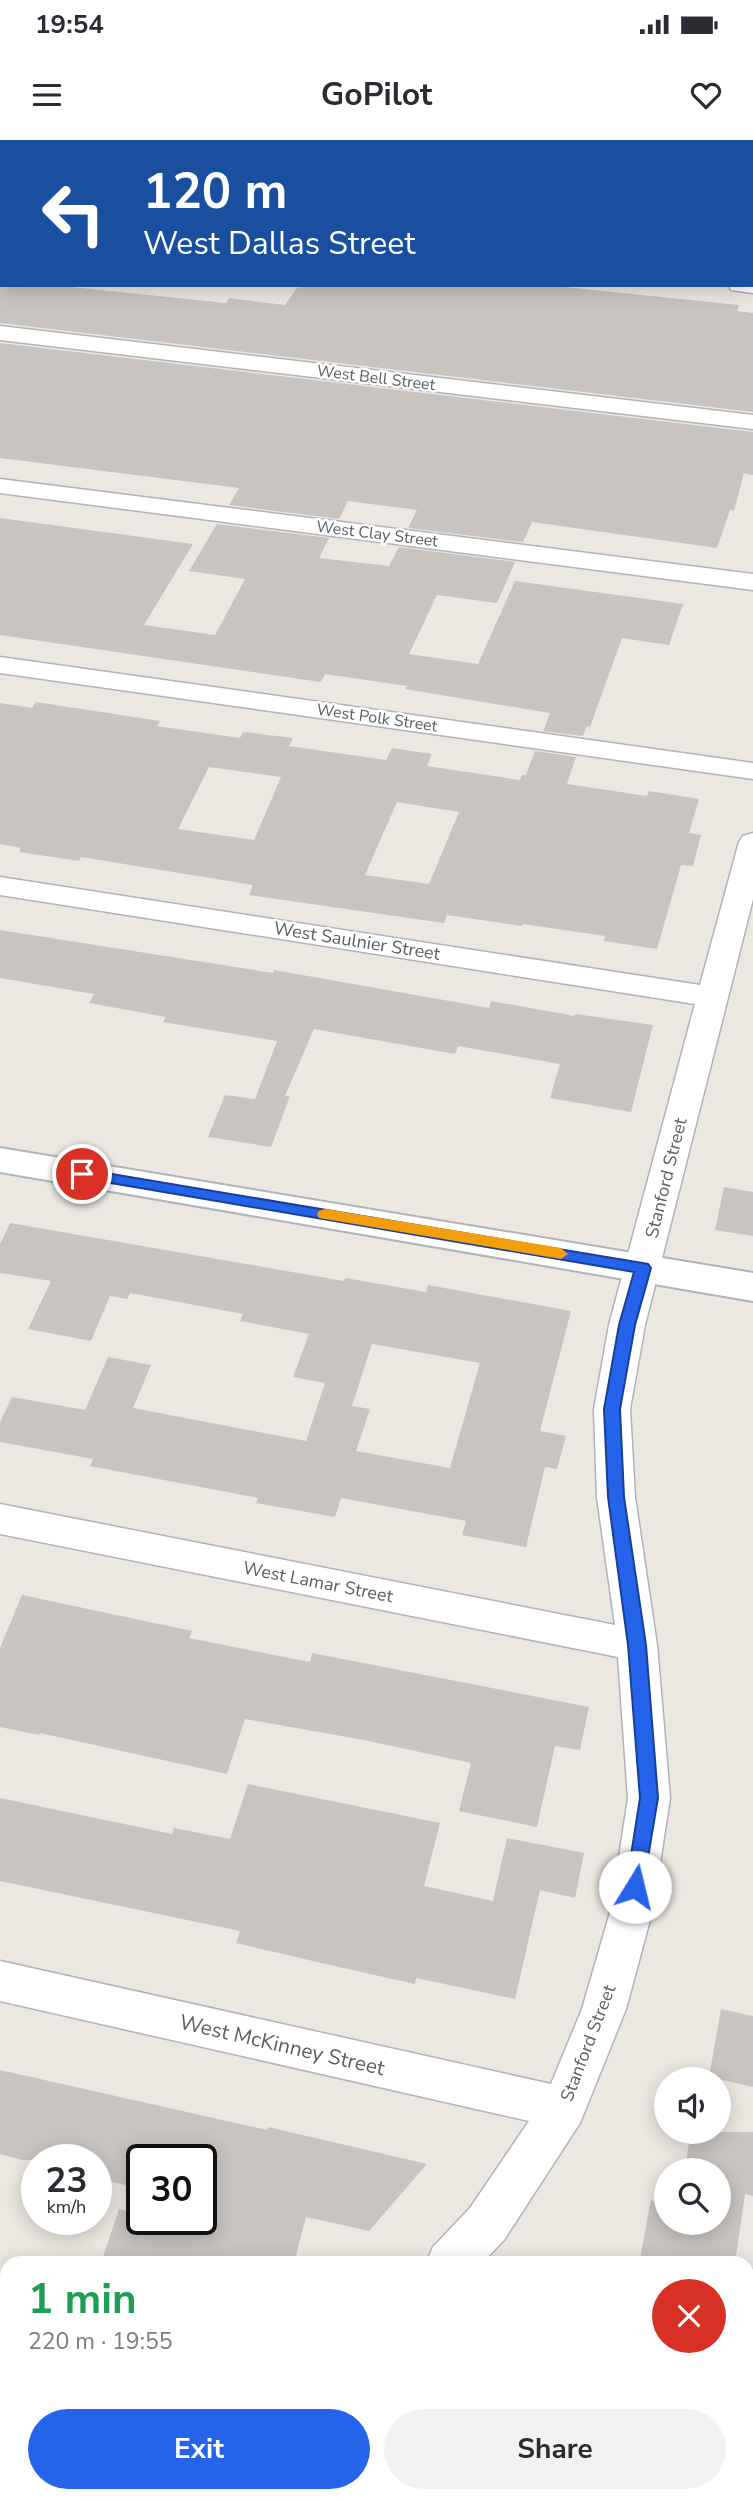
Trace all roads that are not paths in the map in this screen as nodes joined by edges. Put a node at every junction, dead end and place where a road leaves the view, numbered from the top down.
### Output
1 (0, 333) edge
2 (753, 422) edge
3 (0, 486) edge
4 (753, 582) edge
5 (0, 665) edge
6 (753, 771) edge
7 (753, 842) edge
8 (0, 886) edge
9 (713, 997) junction
10 (0, 1160) edge
11 (643, 1268) junction
12 (753, 1287) edge
13 (0, 1519) edge
14 (637, 1645) junction
15 (0, 1982) edge
16 (564, 2108) junction
17 (457, 2256) edge

1 - 2 street, West Bell Street
3 - 4 street, West Clay Street
5 - 6 street, West Polk Street
7 - 9 street, Stanford Street
8 - 9 street, West Saulnier Street
9 - 11 street, Stanford Street
10 - 11 main road
11 - 12 main road
11 - 14 street, Stanford Street
13 - 14 street, West Lamar Street
14 - 16 street, Stanford Street
15 - 16 street, West McKinney Street
16 - 17 street, Stanford Street

